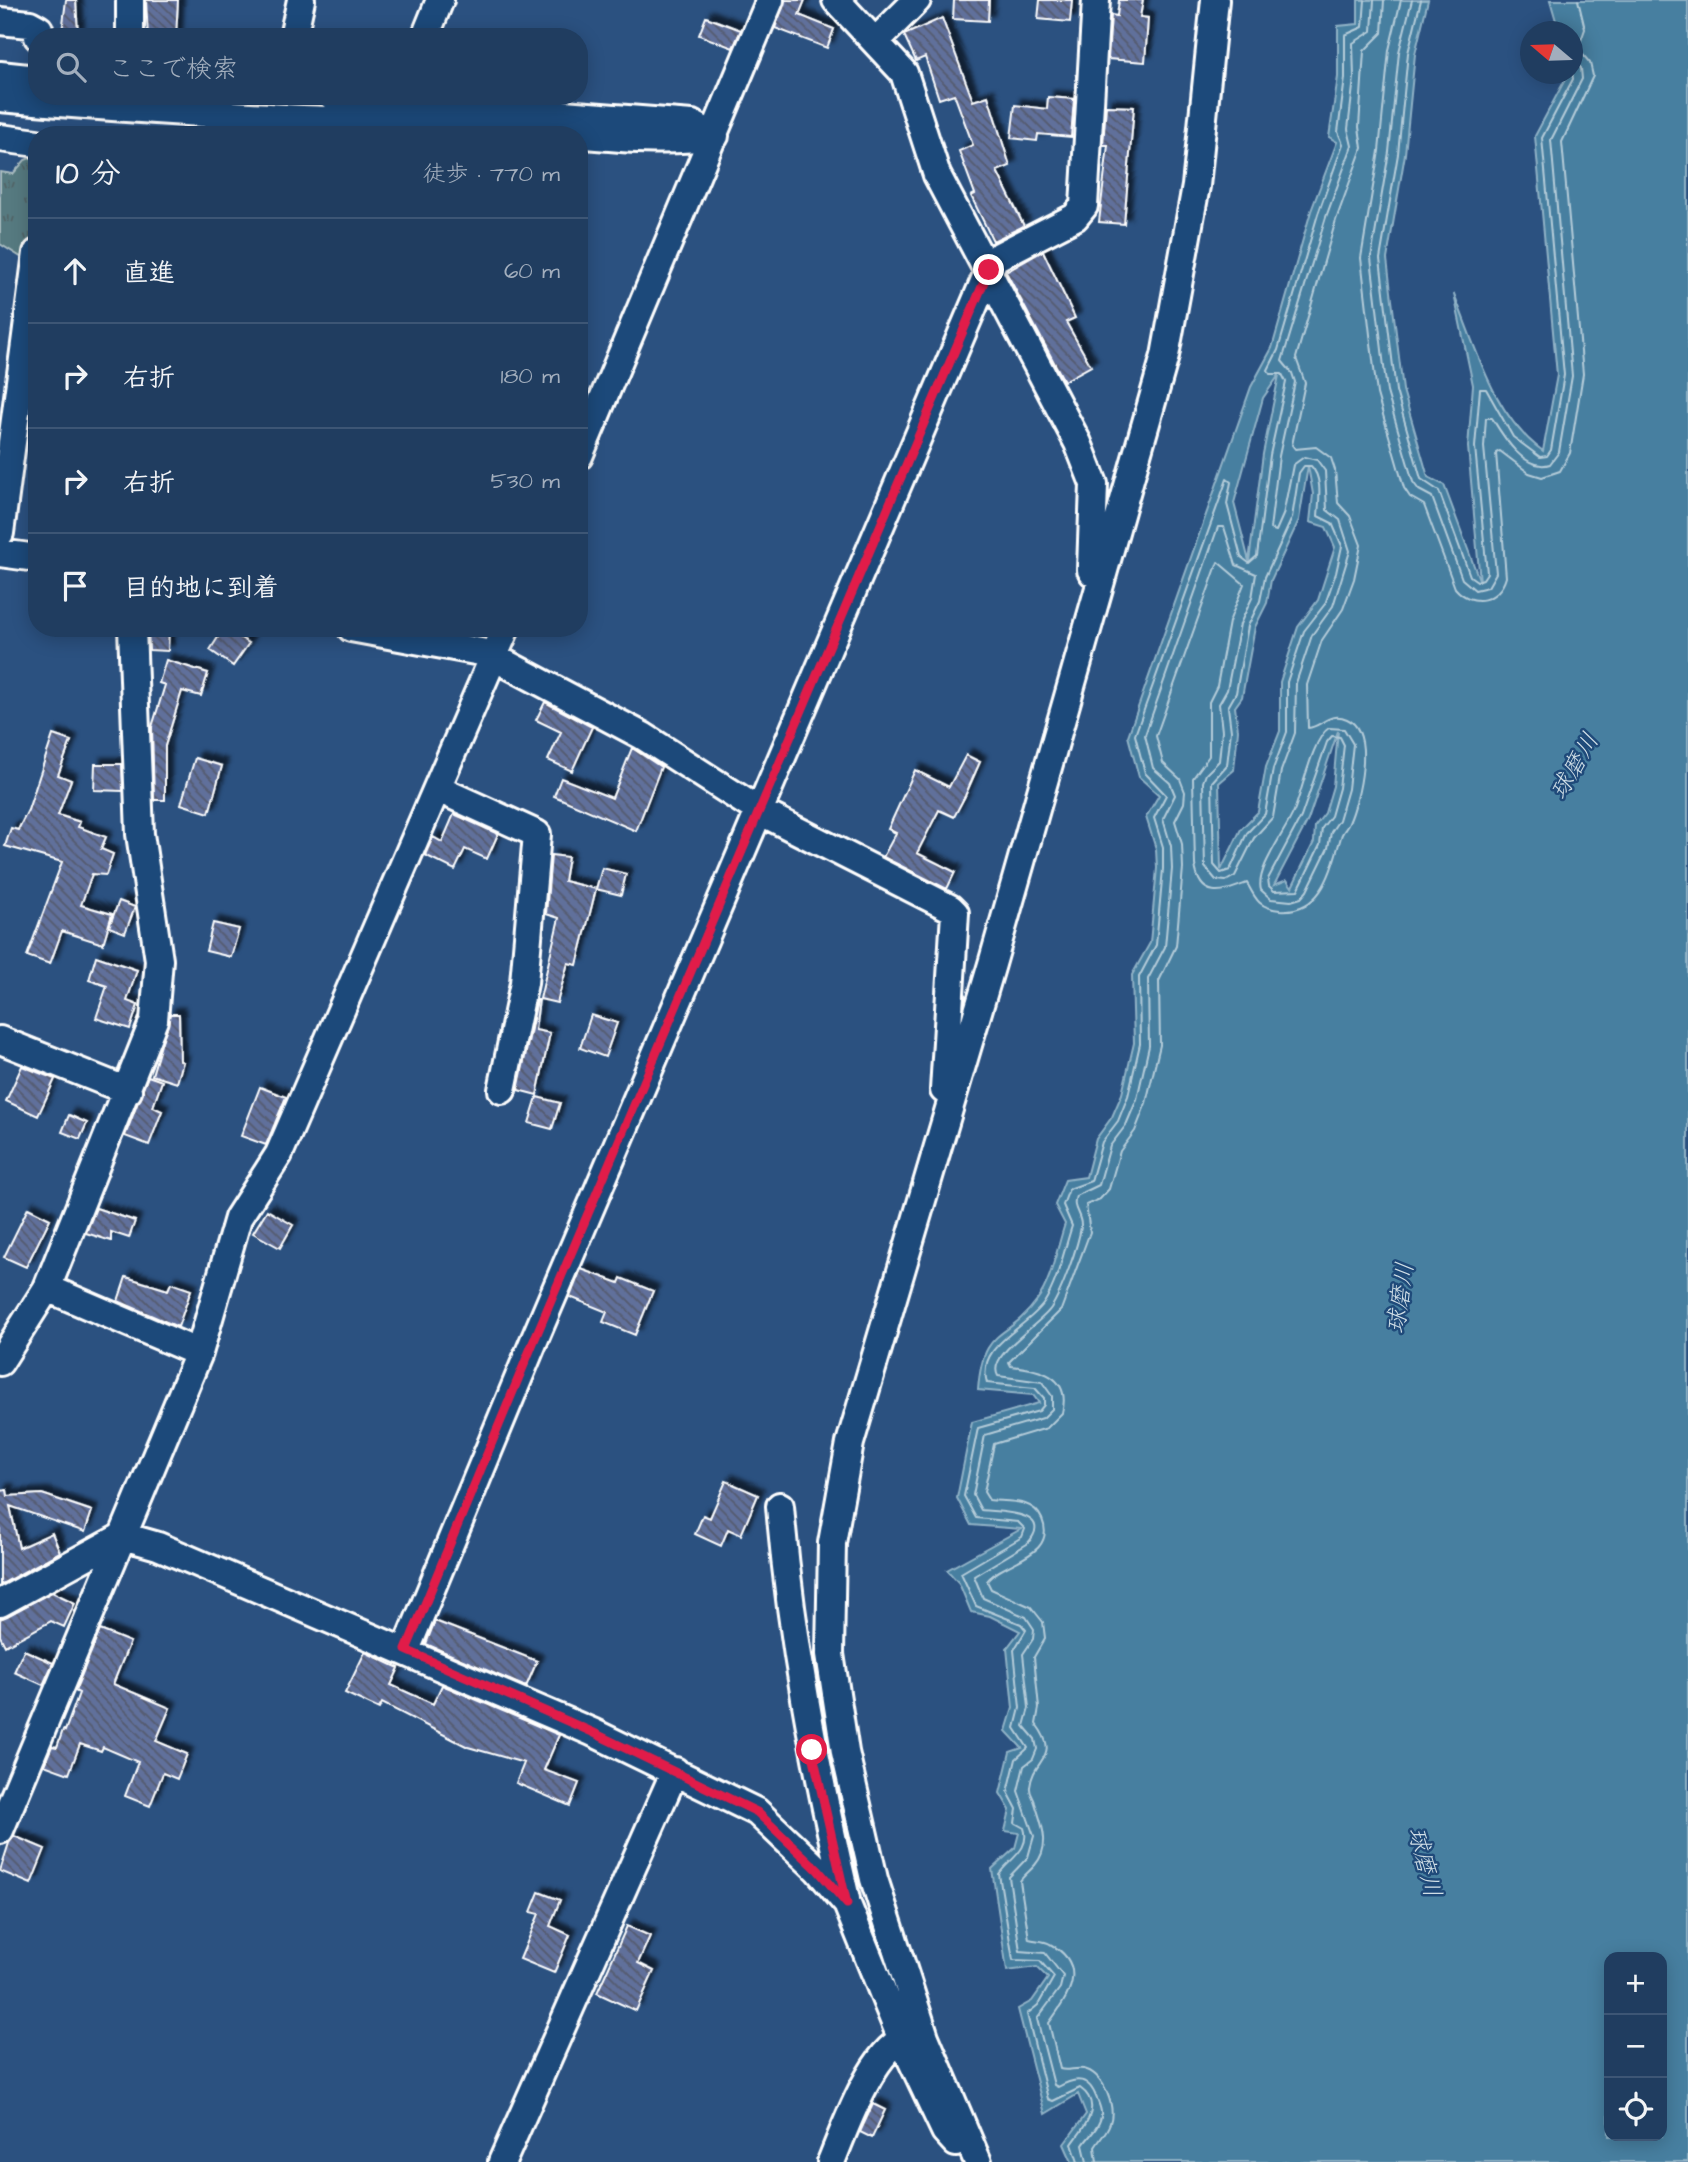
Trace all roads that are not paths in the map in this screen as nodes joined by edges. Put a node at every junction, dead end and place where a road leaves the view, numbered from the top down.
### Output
1 (130, 0) edge
2 (301, 0) edge
3 (440, 0) edge
4 (770, 0) edge
5 (836, 0) edge
6 (916, 0) edge
7 (1096, 0) edge
8 (1215, 0) edge
9 (0, 20) edge
10 (37, 28) edge
11 (130, 28) edge
12 (295, 28) edge
13 (429, 28) edge
14 (0, 39) edge
15 (28, 39) edge
16 (876, 41) junction
17 (0, 75) edge
18 (28, 78) edge
19 (0, 97) edge
20 (28, 100) edge
21 (83, 105) edge
22 (287, 105) edge
23 (471, 105) edge
24 (300, 126) edge
25 (588, 134) edge
26 (715, 136) junction
27 (0, 138) edge
28 (28, 142) edge
29 (989, 270) junction
30 (28, 321) edge
31 (588, 435) edge
32 (0, 533) edge
33 (0, 553) edge
34 (28, 557) edge
35 (1099, 580) junction
36 (132, 637) edge
37 (395, 637) edge
38 (502, 637) edge
39 (494, 657) junction
40 (438, 789) junction
41 (761, 812) junction
42 (0, 1040) edge
43 (502, 1090) dead end
44 (128, 1091) junction
45 (951, 1096) junction
46 (47, 1288) junction
47 (199, 1353) junction
48 (0, 1362) edge
49 (779, 1506) dead end
50 (123, 1536) junction
51 (0, 1602) edge
52 (406, 1650) junction
53 (675, 1771) junction
54 (0, 1830) edge
55 (847, 1904) junction
56 (902, 2040) junction
57 (975, 2156) edge
58 (502, 2162) edge
59 (831, 2162) edge

1 - 11 street
2 - 12 street
3 - 13 street
4 - 26 street
5 - 16 street
6 - 16 street
7 - 29 street
8 - 35 street
9 - 10 street
14 - 15 street
16 - 29 street
17 - 18 street
19 - 20 street
21 - 24 street
22 - 24 street
23 - 26 street
25 - 26 street
26 - 31 street
27 - 28 street
29 - 35 street
29 - 41 street
30 - 32 street
33 - 34 street
35 - 45 street
36 - 44 street
37 - 39 street
38 - 39 street
39 - 40 street
39 - 41 street
40 - 43 street
40 - 47 street
41 - 45 street
41 - 52 street
42 - 44 street
44 - 46 street
45 - 57 street
46 - 47 street
46 - 48 street
47 - 50 street
49 - 55 street
50 - 51 street
50 - 52 street
50 - 54 street
52 - 53 street
53 - 55 street
53 - 58 street
55 - 56 street
56 - 57 street
56 - 59 street

